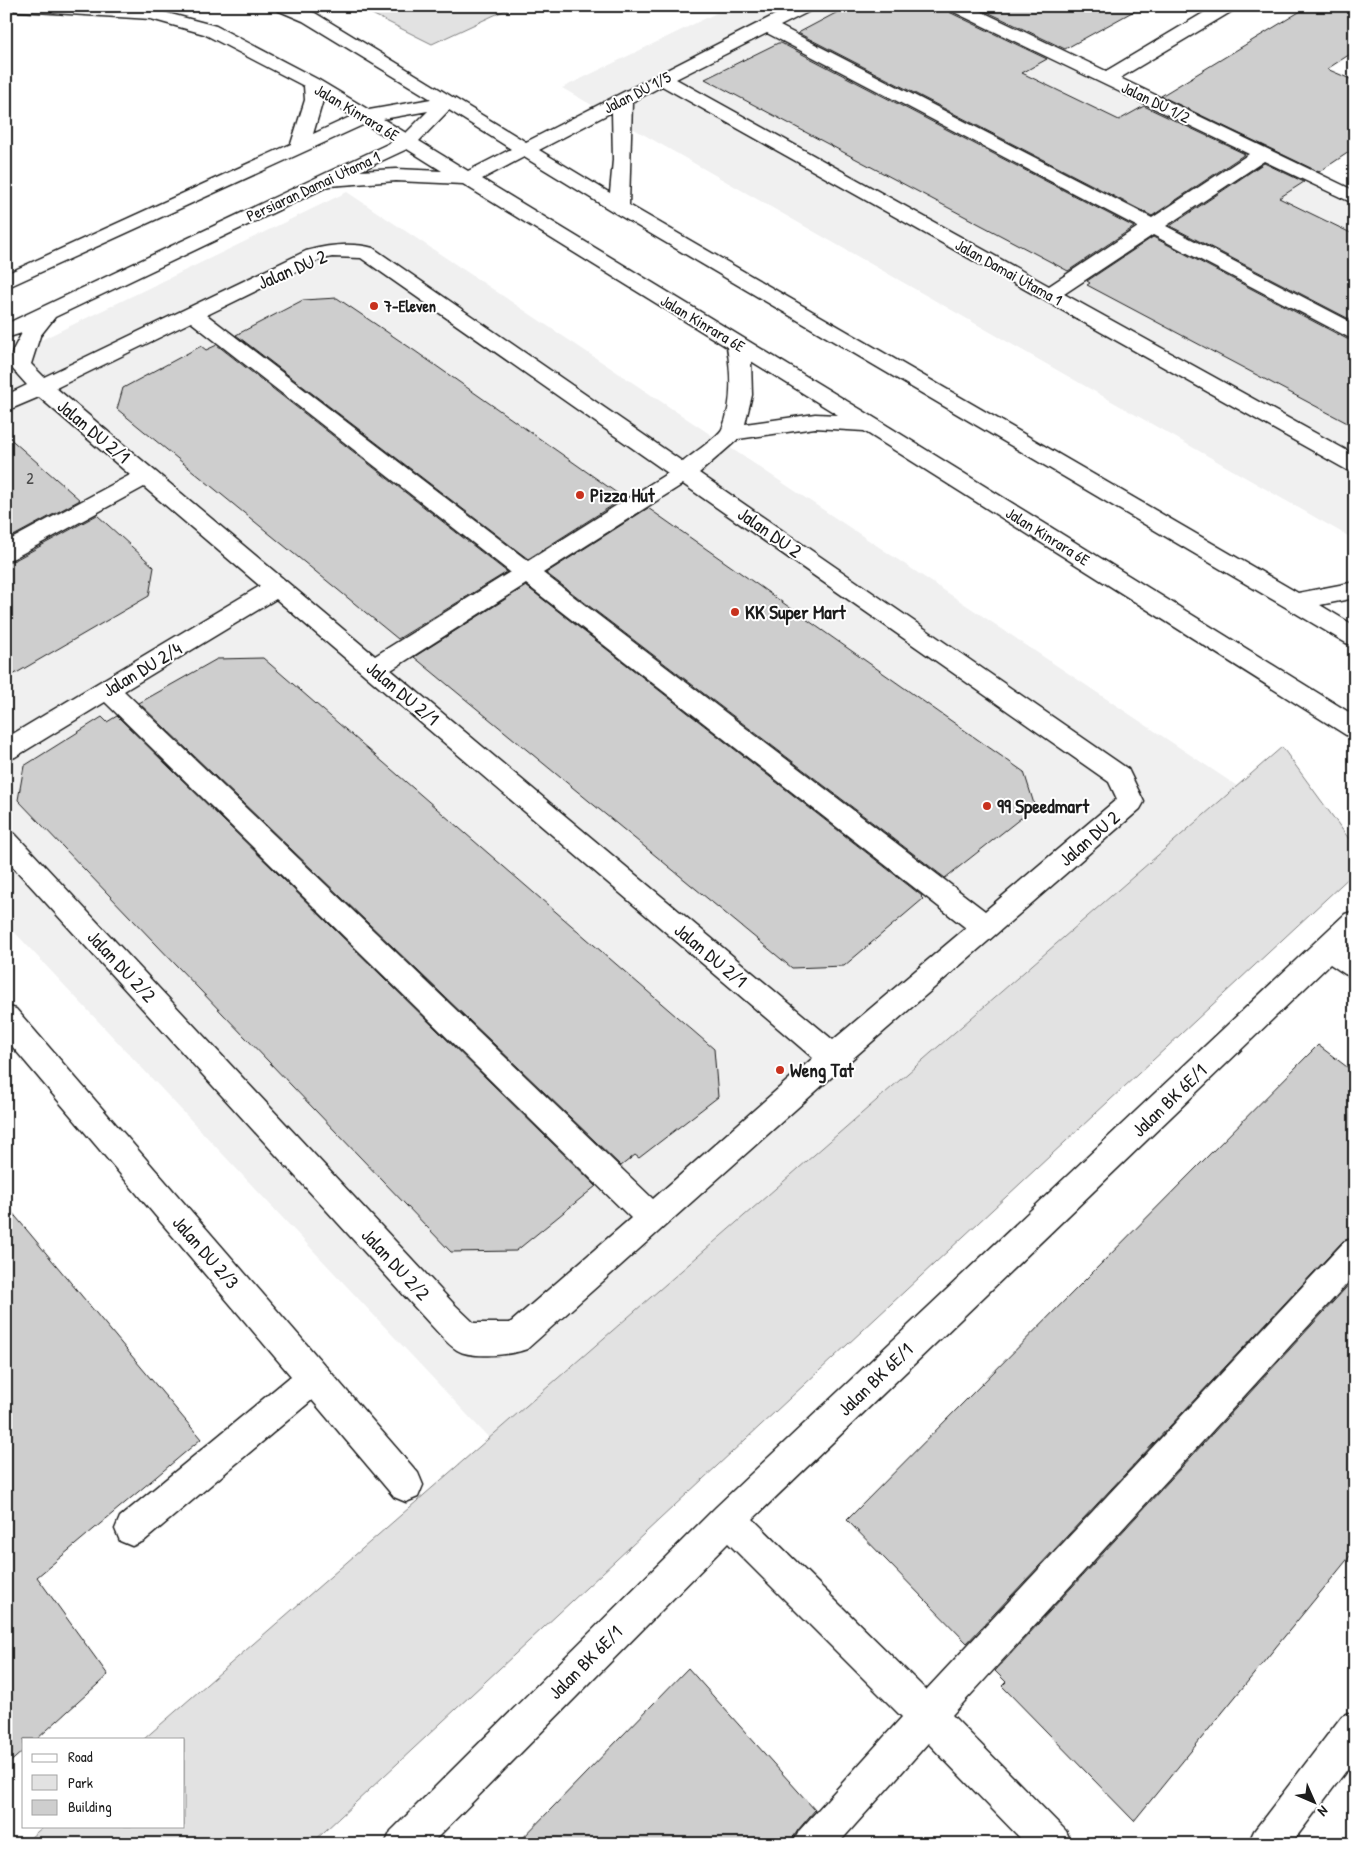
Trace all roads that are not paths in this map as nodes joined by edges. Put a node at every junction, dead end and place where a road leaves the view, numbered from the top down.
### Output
1 (19, 6) edge
2 (283, 6) edge
3 (806, 6) edge
4 (956, 6) edge
5 (1228, 6) edge
6 (767, 26) junction
7 (1106, 78) junction
8 (662, 79) junction
9 (313, 84) junction
10 (623, 99) junction
11 (447, 102) junction
12 (367, 116) junction
13 (407, 142) junction
14 (299, 148) junction
15 (525, 149) junction
16 (1262, 154) junction
17 (467, 179) junction
18 (325, 181) junction
19 (1355, 198) edge
20 (619, 207) junction
21 (1152, 226) junction
22 (6, 282) edge
23 (1049, 294) junction
24 (48, 312) junction
25 (192, 314) junction
26 (6, 332) edge
27 (1355, 332) edge
28 (737, 343) junction
29 (6, 373) edge
30 (41, 386) junction
31 (6, 404) edge
32 (870, 425) junction
33 (732, 433) junction
34 (1355, 465) edge
35 (684, 473) junction
36 (146, 476) junction
37 (6, 552) edge
38 (527, 573) junction
39 (277, 587) junction
40 (1355, 590) edge
41 (1295, 602) junction
42 (1355, 637) edge
43 (374, 669) junction
44 (108, 690) junction
45 (1355, 728) edge
46 (6, 750) edge
47 (6, 841) edge
48 (1355, 922) edge
49 (986, 928) junction
50 (1328, 948) junction
51 (1355, 966) edge
52 (6, 1018) edge
53 (833, 1058) junction
54 (653, 1219) junction
55 (1355, 1252) edge
56 (314, 1378) junction
57 (406, 1485) dead end
58 (728, 1519) junction
59 (132, 1528) dead end
60 (927, 1716) junction
61 (1355, 1729) edge
62 (404, 1844) edge
63 (812, 1844) edge
64 (1053, 1844) edge
65 (1268, 1844) edge

1 - 9 street, Jalan Kinrara 6E
2 - 11 street
3 - 6 street, Jalan DU 1/5
4 - 7 street, Jalan DU 1/2
5 - 7 street
6 - 8 street, Jalan DU 1/5
6 - 21 street
7 - 16 street, Jalan DU 1/2
8 - 10 street, Jalan DU 1/5
8 - 23 street, Jalan Damai Utama 1
9 - 12 street, Jalan Kinrara 6E
9 - 14 street
10 - 15 street, Jalan DU 1/5
10 - 20 street
11 - 12 street
11 - 13 street, Persiaran Damai Utama 1
11 - 15 street
12 - 13 street, Jalan Kinrara 6E
12 - 14 street
13 - 17 street, Jalan Kinrara 6E
13 - 18 street, Persiaran Damai Utama 1
14 - 22 street
15 - 17 street, Jalan DU 1/5
15 - 20 street
16 - 19 street, Jalan DU 1/2
16 - 21 street
17 - 18 street
17 - 28 street, Jalan Kinrara 6E
18 - 24 street, Persiaran Damai Utama 1
20 - 41 street
21 - 23 street
21 - 27 street
23 - 34 street, Jalan Damai Utama 1
24 - 26 street, Persiaran Damai Utama 1
24 - 30 street, Jalan DU 2/1
25 - 30 street, Jalan DU 2
25 - 35 street, Jalan DU 2
25 - 38 street
28 - 32 street, Jalan Kinrara 6E
28 - 33 street
29 - 30 street, Jalan DU 2/1
30 - 31 street, Jalan DU 2
30 - 36 street, Jalan DU 2/1
32 - 33 street
32 - 45 street, Jalan Kinrara 6E
33 - 35 street
35 - 38 street
35 - 49 street, Jalan DU 2
36 - 37 street
36 - 39 street, Jalan DU 2/1
38 - 43 street
38 - 49 street
39 - 43 street, Jalan DU 2/1
39 - 44 street, Jalan DU 2/4
40 - 41 street
41 - 42 street
43 - 53 street, Jalan DU 2/1
44 - 46 street, Jalan DU 2/4
44 - 54 street
47 - 54 street, Jalan DU 2/2
48 - 50 street, Jalan BK 6E/1
49 - 53 street, Jalan DU 2
50 - 51 street
50 - 58 street, Jalan BK 6E/1
52 - 56 street, Jalan DU 2/3
53 - 54 street, Jalan DU 2/2
55 - 60 street
56 - 57 street, Jalan DU 2/3
56 - 59 street
58 - 60 street
58 - 62 street, Jalan BK 6E/1
60 - 63 street
60 - 64 street
61 - 65 street

